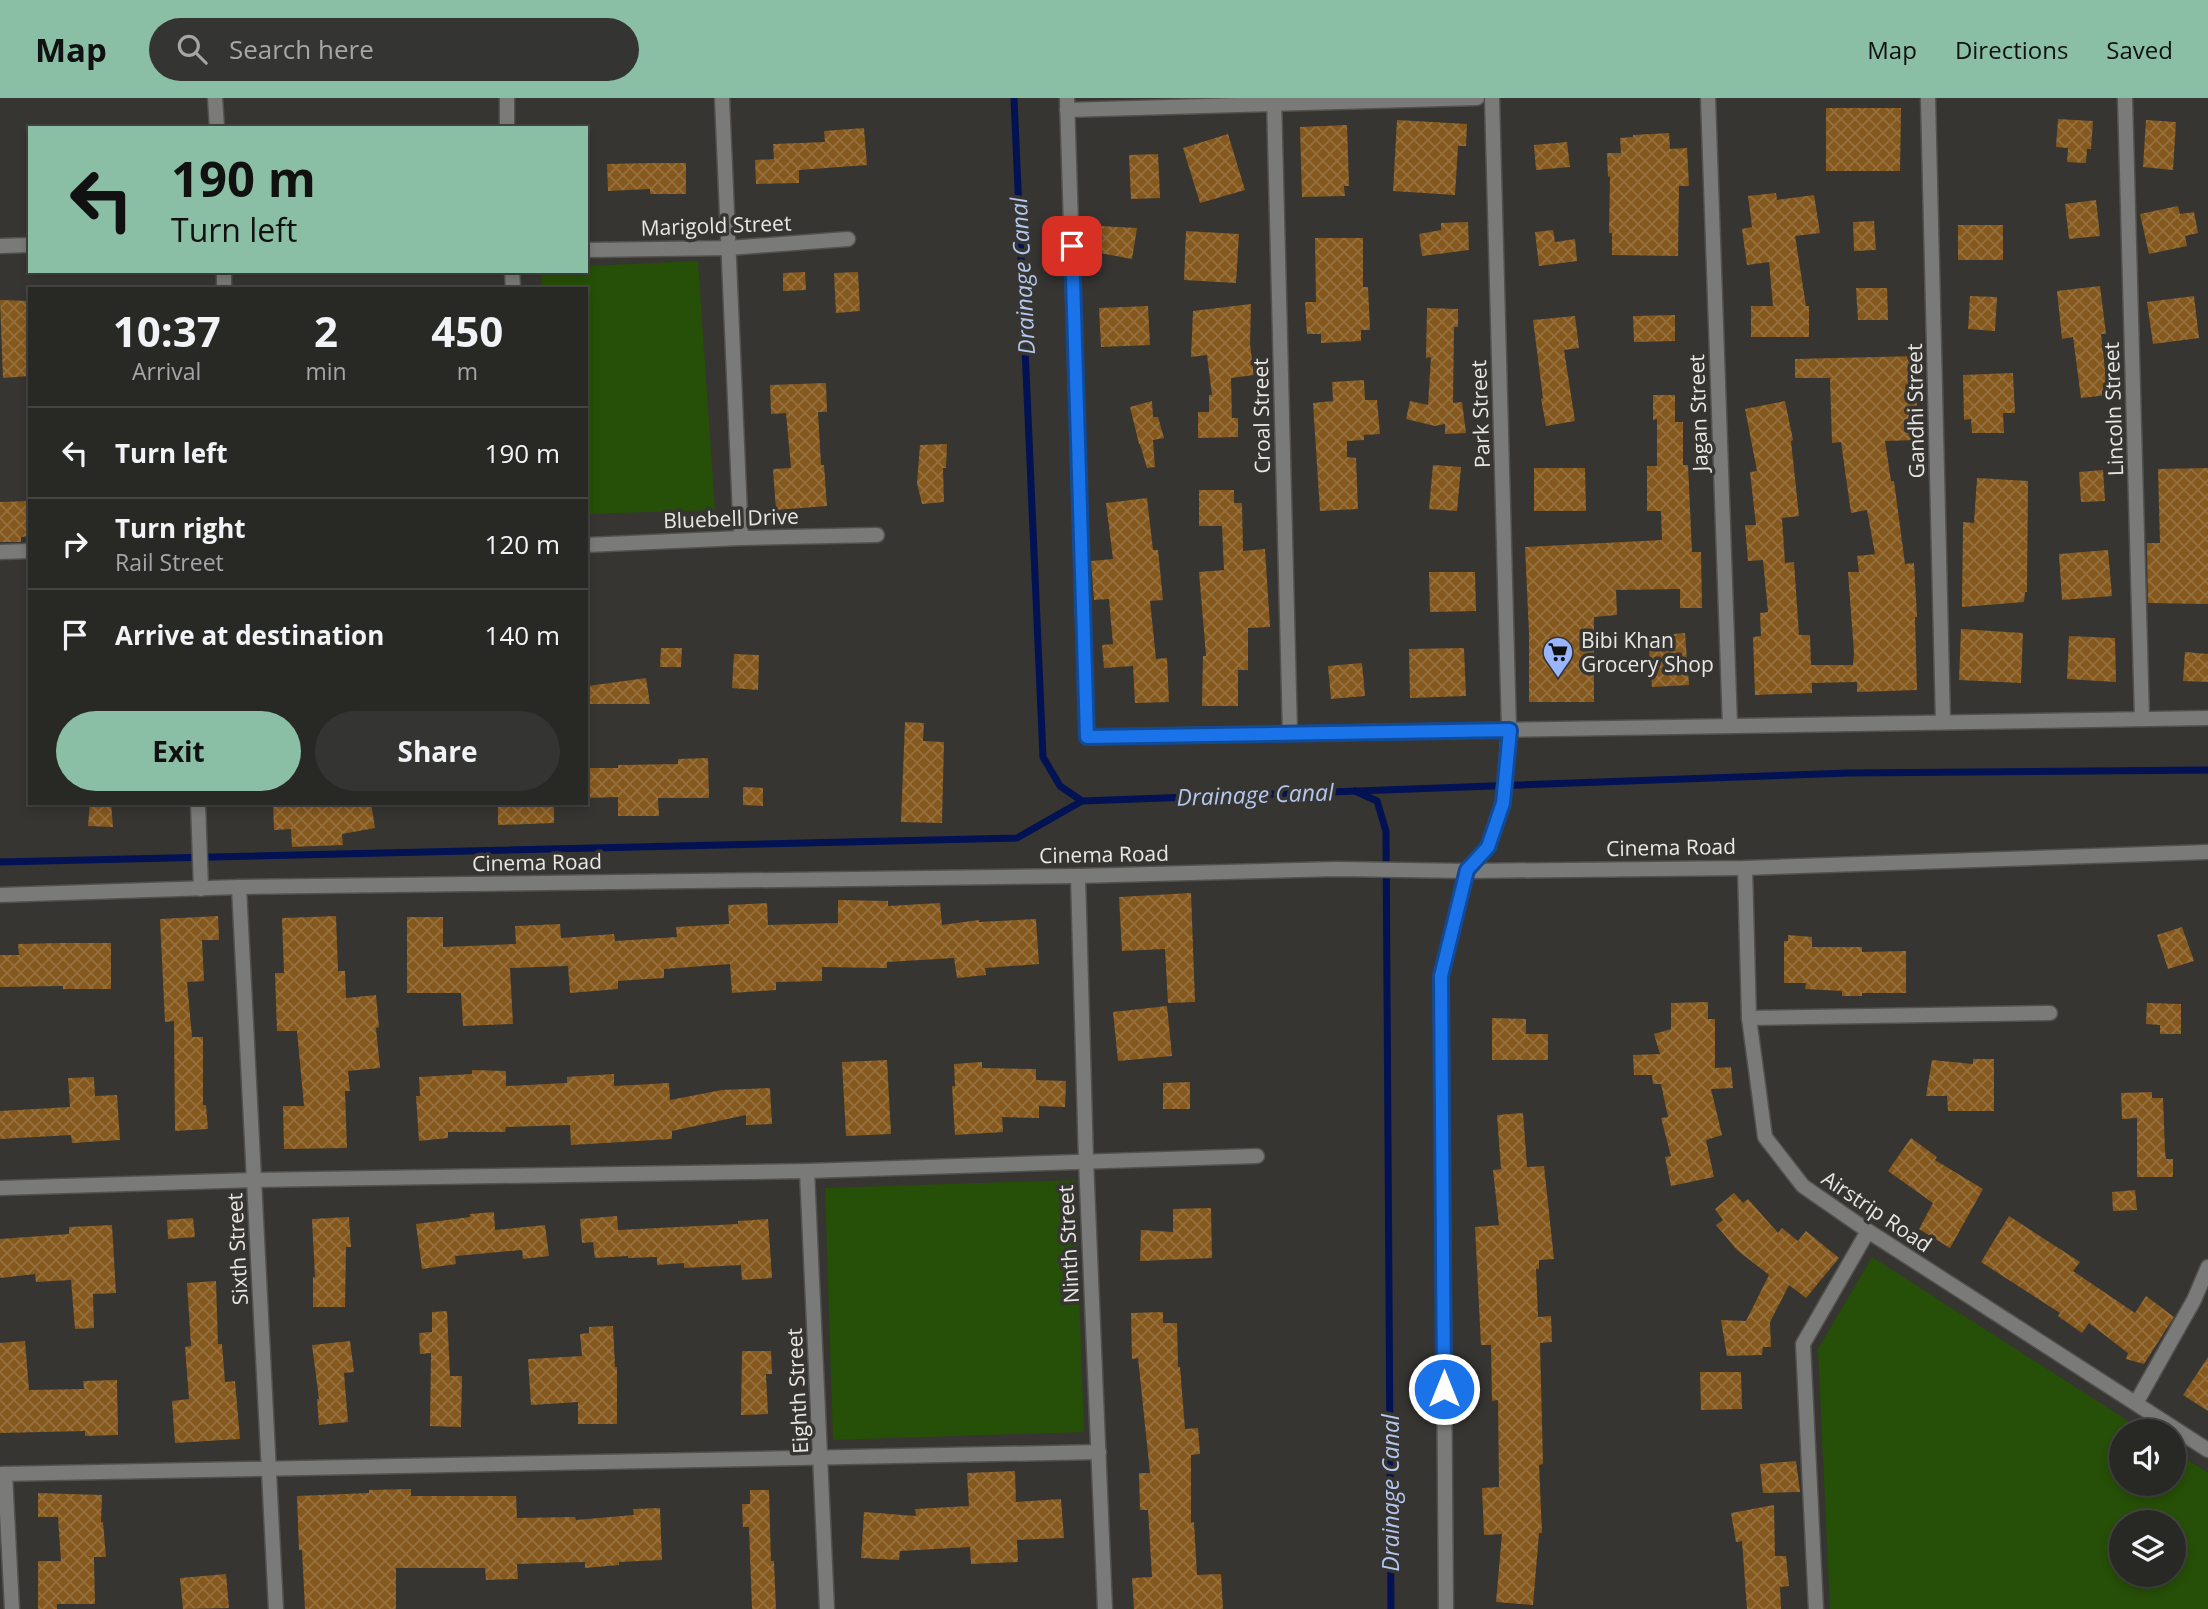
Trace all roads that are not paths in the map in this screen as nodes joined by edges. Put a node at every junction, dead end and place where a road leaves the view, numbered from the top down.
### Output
1 (215, 98) edge
2 (507, 98) edge
3 (722, 98) edge
4 (1477, 98) edge
5 (1492, 98) edge
6 (1708, 98) edge
7 (1928, 98) edge
8 (2125, 98) edge
9 (1275, 101) edge
10 (1067, 104) edge
11 (217, 126) edge
12 (507, 126) edge
13 (848, 239) dead end
14 (28, 244) edge
15 (0, 246) edge
16 (729, 248) junction
17 (588, 250) edge
18 (877, 536) dead end
19 (741, 538) junction
20 (588, 545) edge
21 (28, 551) edge
22 (0, 552) edge
23 (2208, 718) edge
24 (2142, 719) junction
25 (1943, 722) junction
26 (1730, 726) junction
27 (1510, 730) junction
28 (1290, 733) junction
29 (198, 805) edge
30 (2208, 852) edge
31 (1745, 868) junction
32 (1467, 870) junction
33 (1078, 876) junction
34 (239, 887) junction
35 (201, 889) junction
36 (0, 895) edge
37 (2050, 1013) dead end
38 (1749, 1018) junction
39 (1257, 1156) dead end
40 (1086, 1160) junction
41 (807, 1171) junction
42 (255, 1181) junction
43 (0, 1188) edge
44 (1868, 1231) junction
45 (2208, 1267) edge
46 (2136, 1403) junction
47 (2208, 1450) edge
48 (1099, 1452) junction
49 (821, 1458) junction
50 (270, 1468) junction
51 (3, 1474) edge
52 (12, 1609) edge
53 (276, 1609) edge
54 (827, 1609) edge
55 (1105, 1609) edge
56 (1446, 1609) edge
57 (1816, 1609) edge

1 - 11 street
2 - 12 street
3 - 16 street
4 - 9 street
5 - 27 street, Park Street
6 - 26 street, Jagan Street
7 - 25 street, Gandhi Street
8 - 24 street, Lincoln Street
9 - 10 street
9 - 28 street, Croal Street
10 - 28 street
13 - 16 street, Marigold Street
14 - 15 street
16 - 17 street, Marigold Street
16 - 19 street
18 - 19 street, Bluebell Drive
19 - 20 street, Bluebell Drive
21 - 22 street
23 - 24 street
24 - 25 street
25 - 26 street
26 - 27 street
27 - 28 street
27 - 32 street, Park Street
29 - 35 street
30 - 31 street, Cinema Road
31 - 32 street, Cinema Road
31 - 38 street, Airstrip Road
32 - 33 street, Cinema Road
32 - 56 street
33 - 34 street, Cinema Road
33 - 40 street, Ninth Street
34 - 35 street, Cinema Road
34 - 42 street, Sixth Street
35 - 36 street, Cinema Road
37 - 38 street
38 - 44 street, Airstrip Road
39 - 40 street
40 - 41 street
40 - 48 street, Ninth Street
41 - 42 street
41 - 49 street, Eighth Street
42 - 43 street
42 - 50 street, Sixth Street
44 - 46 street, Airstrip Road
44 - 57 street
45 - 46 street
46 - 47 street, Airstrip Road
48 - 49 street
48 - 55 street, Ninth Street
49 - 50 street
49 - 54 street, Eighth Street
50 - 51 street
50 - 53 street, Sixth Street
51 - 52 street

